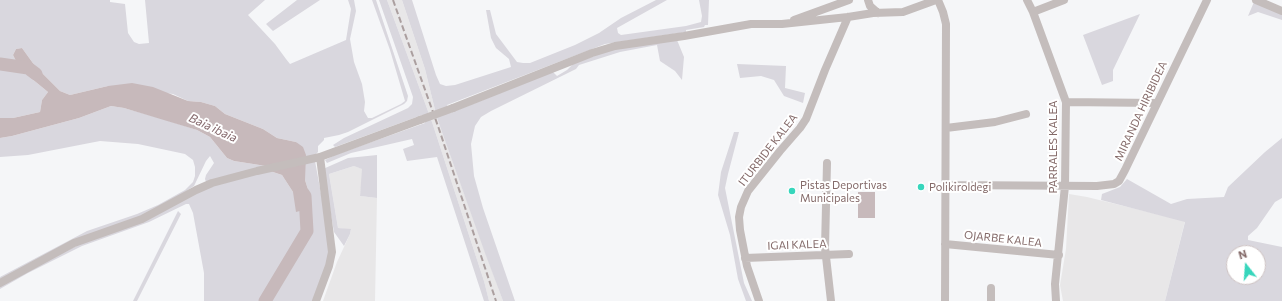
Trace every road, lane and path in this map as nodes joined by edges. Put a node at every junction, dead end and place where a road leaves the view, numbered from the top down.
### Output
1 (849, 0) edge
2 (868, 0) edge
3 (937, 0) edge
4 (1026, 0) edge
5 (1064, 0) edge
6 (1207, 0) edge
7 (1256, 0) edge
8 (1282, 11) edge
9 (1033, 12) junction
10 (878, 13) junction
11 (848, 17) junction
12 (782, 24) junction
13 (1066, 102) junction
14 (1156, 103) junction
15 (1026, 114) dead end
16 (946, 128) junction
17 (320, 157) junction
18 (827, 163) dead end
19 (946, 185) junction
20 (1065, 186) junction
21 (945, 244) junction
22 (848, 254) dead end
23 (826, 255) junction
24 (1059, 255) junction
25 (745, 258) junction
26 (0, 283) edge
27 (991, 288) dead end
28 (316, 301) edge
29 (759, 301) edge
30 (831, 301) edge
31 (945, 301) edge
32 (991, 301) edge
33 (1056, 301) edge

1 - 12 street
2 - 10 street
3 - 10 street
3 - 16 street
4 - 9 street, PARRALES KALEA
5 - 9 street
6 - 14 street, MIRANDA HIRIBIDEA
7 - 8 street
9 - 13 street, PARRALES KALEA
10 - 11 street
11 - 12 street
11 - 25 street, ITURBIDE KALEA
12 - 17 street, bridge
13 - 14 street
13 - 20 street, PARRALES KALEA
14 - 20 street, MIRANDA HIRIBIDEA
15 - 16 street
16 - 19 street
17 - 26 street
17 - 28 street
18 - 23 street
19 - 20 street, MIRANDA HIRIBIDEA
19 - 21 street
20 - 24 street, PARRALES KALEA
21 - 24 street, OJARBE KALEA
21 - 31 street
22 - 23 street, IGAI KALEA
23 - 25 street, IGAI KALEA
23 - 30 street
24 - 33 street, PARRALES KALEA
25 - 29 street, ITURBIDE KALEA
27 - 32 street

